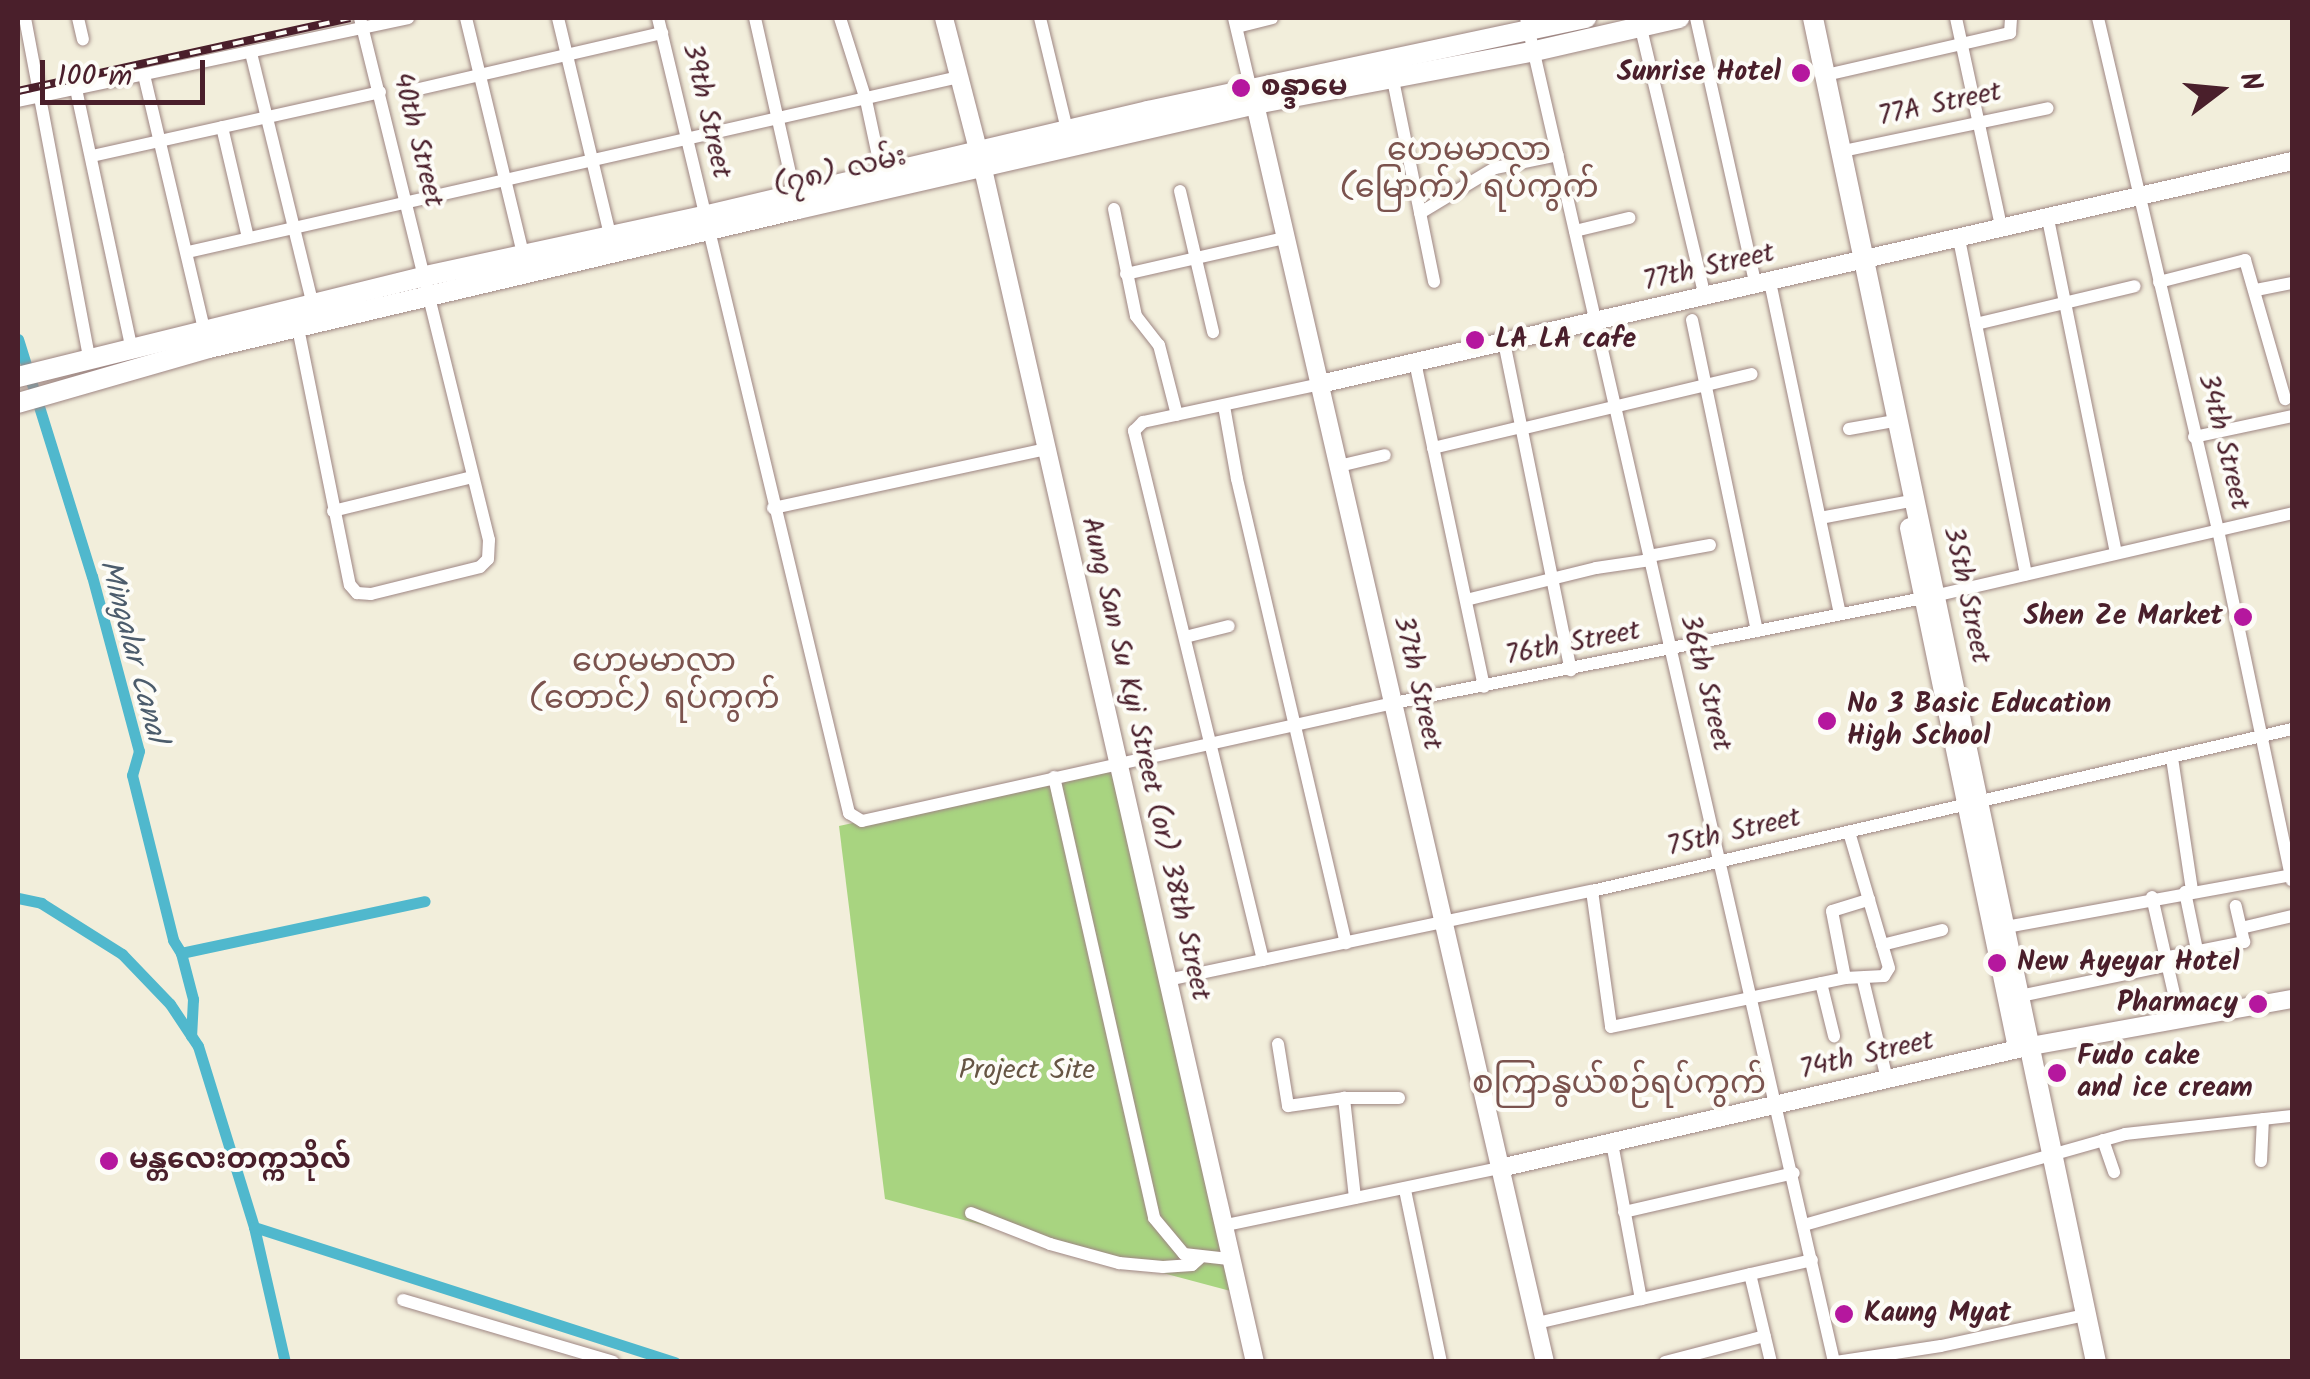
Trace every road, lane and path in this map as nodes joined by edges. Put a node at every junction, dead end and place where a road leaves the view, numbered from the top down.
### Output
1 (25, 18) edge
2 (78, 18) edge
3 (408, 18) edge
4 (466, 18) edge
5 (558, 18) edge
6 (658, 18) edge
7 (755, 18) edge
8 (840, 18) edge
9 (945, 18) edge
10 (1040, 18) edge
11 (1272, 18) edge
12 (1586, 18) edge
13 (1679, 18) edge
14 (1696, 18) edge
15 (1803, 18) edge
16 (1814, 18) edge
17 (1956, 18) edge
18 (2011, 18) edge
19 (2098, 18) edge
20 (1236, 22) edge
21 (1639, 22) edge
22 (362, 23) edge
23 (662, 33) junction
24 (1530, 33) edge
25 (83, 39) dead end
26 (1962, 45) junction
27 (251, 53) junction
28 (569, 57) junction
29 (144, 75) junction
30 (1392, 75) junction
31 (1826, 75) junction
32 (480, 76) junction
33 (959, 77) junction
34 (76, 89) junction
35 (380, 92) junction
36 (406, 92) dead end
37 (39, 97) junction
38 (1253, 97) junction
39 (866, 100) junction
40 (18, 102) edge
41 (2048, 108) dead end
42 (268, 117) junction
43 (778, 118) junction
44 (1978, 123) junction
45 (222, 128) junction
46 (1067, 130) junction
47 (687, 137) junction
48 (162, 140) junction
49 (1842, 151) junction
50 (1558, 155) junction
51 (92, 156) junction
52 (980, 160) junction
53 (593, 161) junction
54 (2292, 161) edge
55 (506, 181) junction
56 (884, 182) junction
57 (1180, 191) dead end
58 (2141, 198) junction
59 (796, 202) junction
60 (408, 203) junction
61 (1114, 209) dead end
62 (1420, 213) junction
63 (1629, 218) dead end
64 (2048, 220) junction
65 (706, 224) junction
66 (295, 230) junction
67 (2002, 230) junction
68 (1574, 231) junction
69 (248, 238) junction
70 (1285, 238) junction
71 (1959, 240) junction
72 (612, 245) junction
73 (188, 252) junction
74 (1196, 259) junction
75 (1860, 261) junction
76 (526, 265) junction
77 (1126, 274) junction
78 (426, 276) junction
79 (1434, 282) dead end
80 (2160, 282) junction
81 (2292, 283) edge
82 (1763, 284) junction
83 (2135, 286) dead end
84 (2256, 290) junction
85 (1705, 297) junction
86 (430, 299) junction
87 (312, 302) junction
88 (2065, 303) junction
89 (1692, 320) dead end
90 (1594, 322) junction
91 (1976, 324) junction
92 (298, 328) junction
93 (204, 329) junction
94 (1213, 332) dead end
95 (1504, 342) junction
96 (131, 346) junction
97 (89, 356) junction
98 (1415, 362) junction
99 (1752, 374) dead end
100 (24, 375) edge
101 (1320, 384) junction
102 (1705, 384) junction
103 (29, 398) edge
104 (2284, 399) dead end
105 (1614, 405) junction
106 (1224, 406) junction
107 (1177, 415) junction
108 (2292, 416) edge
109 (1889, 422) junction
110 (1521, 428) junction
111 (1849, 429) dead end
112 (2194, 436) junction
113 (1046, 448) junction
114 (1434, 448) junction
115 (1385, 455) dead end
116 (1339, 466) junction
117 (474, 477) junction
118 (1905, 502) junction
119 (773, 508) junction
120 (334, 511) junction
121 (2292, 512) edge
122 (1820, 518) junction
123 (2218, 530) junction
124 (1710, 544) dead end
125 (2116, 553) junction
126 (1650, 558) junction
127 (2026, 574) junction
128 (1552, 580) junction
129 (1931, 596) junction
130 (1466, 600) junction
131 (1840, 612) junction
132 (1229, 626) dead end
133 (1757, 631) junction
134 (1185, 637) junction
135 (1672, 650) junction
136 (1571, 670) junction
137 (1484, 687) junction
138 (1394, 703) junction
139 (1298, 723) junction
140 (2292, 729) edge
141 (2261, 736) junction
142 (1211, 744) junction
143 (2172, 758) junction
144 (1119, 765) junction
145 (1054, 777) junction
146 (1973, 803) junction
147 (862, 821) joint
148 (1849, 832) junction
149 (1723, 861) junction
150 (2292, 877) edge
151 (1592, 891) junction
152 (2189, 891) junction
153 (2152, 897) junction
154 (1992, 898) junction
155 (1870, 900) junction
156 (2236, 906) dead end
157 (2292, 916) edge
158 (1444, 922) junction
159 (2006, 927) junction
160 (2242, 928) junction
161 (1942, 930) dead end
162 (1346, 943) junction
163 (1882, 945) junction
164 (2198, 950) junction
165 (1262, 960) junction
166 (2165, 962) junction
167 (1845, 978) junction
168 (1176, 979) junction
169 (1863, 980) junction
170 (1822, 983) junction
171 (1753, 996) junction
172 (2020, 996) junction
173 (2292, 998) edge
174 (2180, 1020) junction
175 (1834, 1036) dead end
176 (1278, 1044) dead end
177 (2025, 1047) junction
178 (1887, 1080) junction
179 (1344, 1098) junction
180 (1400, 1098) dead end
181 (1778, 1105) junction
182 (2292, 1116) edge
183 (2262, 1118) junction
184 (2103, 1140) junction
185 (1612, 1143) junction
186 (2047, 1156) junction
187 (2261, 1162) dead end
188 (1500, 1168) junction
189 (2114, 1172) dead end
190 (1794, 1173) junction
191 (1405, 1190) junction
192 (1355, 1198) junction
193 (970, 1212) dead end
194 (1624, 1212) junction
195 (1804, 1225) junction
196 (1222, 1226) junction
197 (1199, 1259) junction
198 (1229, 1259) junction
199 (1812, 1260) junction
200 (1750, 1274) junction
201 (1641, 1298) junction
202 (403, 1300) dead end
203 (2081, 1316) junction
204 (1537, 1322) junction
205 (1765, 1336) junction
206 (614, 1362) edge
207 (1255, 1362) edge
208 (1441, 1362) edge
209 (1546, 1362) edge
210 (1665, 1362) edge
211 (1771, 1362) edge
212 (1835, 1362) edge
213 (2084, 1362) edge
214 (2096, 1362) edge

1 - 37 street
2 - 25 street
3 - 22 street
4 - 32 street
5 - 28 street
6 - 23 street, 39th Street
7 - 43 street
8 - 39 street
9 - 33 street, Aung San Su Kyi Street (or) 38th Street
10 - 46 street
11 - 20 street
12 - 24 main road, (၇၈) လမ်း
13 - 21 main road, (၇၈) လမ်း
14 - 82 street
15 - 75 main road, 35th Street
16 - 31 main road, 35th Street
17 - 26 street
18 - 26 street
19 - 58 street, 34th Street
20 - 38 street, 37th Street
21 - 24 main road, (၇၈) လမ်း
21 - 85 street
22 - 27 street
22 - 35 street, 40th Street
23 - 28 street
23 - 47 street, 39th Street
24 - 30 main road, (၇၈) လမ်း
24 - 38 main road, (၇၈) လမ်း
24 - 50 street, 36th Street
26 - 31 street
26 - 44 street
27 - 29 street
27 - 42 street
28 - 32 street
28 - 53 street
29 - 34 street
29 - 48 street
30 - 38 main road, (၇၈) လမ်း
30 - 62 street
31 - 49 main road, 35th Street
32 - 36 street
32 - 55 street
33 - 39 street
33 - 52 street, Aung San Su Kyi Street (or) 38th Street
34 - 37 street
34 - 51 street
35 - 42 street
35 - 60 street, 40th Street
37 - 40 street
37 - 97 street
38 - 46 main road, (၇၈) လမ်း
38 - 52 main road, (၇၈) လမ်း
38 - 70 street, 37th Street
39 - 43 street
39 - 56 street
41 - 44 street, 77A Street
42 - 45 street
42 - 66 street
43 - 47 street
43 - 59 street
44 - 49 street, 77A Street
44 - 67 street
45 - 48 street
45 - 69 street
46 - 52 main road, (၇၈) လမ်း
47 - 53 street
47 - 65 street, 39th Street
48 - 51 street
48 - 73 street
49 - 75 main road, 35th Street
50 - 62 street
50 - 68 street, 36th Street
51 - 96 street
52 - 56 main road, (၇၈) လမ်း
52 - 113 street, Aung San Su Kyi Street (or) 38th Street
53 - 55 street
53 - 72 street
54 - 58 street, 77th Street
55 - 60 street
55 - 76 street
56 - 59 main road, (၇၈) လမ်း
57 - 74 street
58 - 64 street, 77th Street
58 - 80 street, 34th Street
59 - 65 main road, (၇၈) လမ်း
60 - 66 street
60 - 78 street, 40th Street
61 - 77 street
62 - 79 street
63 - 68 street
64 - 67 street, 77th Street
64 - 88 street
65 - 72 main road, (၇၈) လမ်း
65 - 119 street, 39th Street
66 - 69 street
66 - 87 street
67 - 71 street, 77th Street
68 - 90 street, 36th Street
69 - 73 street
70 - 74 street
70 - 101 street, 37th Street
71 - 75 street, 77th Street
71 - 91 street
72 - 76 main road, (၇၈) လမ်း
73 - 93 street
74 - 77 street
74 - 94 street
75 - 82 street, 77th Street
75 - 109 main road, 35th Street
75 - 129 main road, 35th Street
76 - 78 main road, (၇၈) လမ်း
76 - 86 main road, (၇၈) လမ်း
77 - 107 street
78 - 86 street, 40th Street
78 - 87 main road, (၇၈) လမ်း
80 - 84 street
80 - 112 street, 34th Street
81 - 84 street
82 - 85 street, 77th Street
82 - 122 street
83 - 88 street
84 - 104 street
85 - 90 street, 77th Street
86 - 92 main road, (၇၈) လမ်း
86 - 117 street, 40th Street
87 - 93 main road, (၇၈) လမ်း
88 - 91 street
88 - 125 street
89 - 102 street
90 - 95 street, 77th Street
90 - 105 street, 36th Street
91 - 127 street
92 - 103 main road, (၇၈) လမ်း
92 - 120 street
93 - 96 main road, (၇၈) လမ်း
95 - 98 street, 77th Street
95 - 110 street
96 - 97 main road, (၇၈) လမ်း
97 - 100 main road, (၇၈) လမ်း
98 - 101 street, 77th Street
98 - 114 street
99 - 102 street
101 - 106 street, 77th Street
101 - 116 street, 37th Street
102 - 105 street
102 - 133 street
105 - 110 street
105 - 126 street, 36th Street
106 - 107 street, 77th Street
106 - 139 street
107 - 134 street, 77th Street
108 - 112 street
109 - 111 street
109 - 118 main road, 35th Street
110 - 114 street
110 - 128 street
112 - 123 street, 34th Street
113 - 119 street
113 - 144 street, Aung San Su Kyi Street (or) 38th Street
114 - 130 street
115 - 116 street
116 - 138 street, 37th Street
117 - 120 street
117 - 120 street, 40th Street
118 - 122 street
118 - 129 main road, 35th Street
119 - 147 street, 39th Street
121 - 123 street, 76th Street
122 - 131 street
123 - 125 street, 76th Street
123 - 141 street, 34th Street
124 - 126 street
125 - 127 street, 76th Street
126 - 128 street
126 - 135 street, 36th Street
127 - 129 street, 76th Street
128 - 130 street
128 - 136 street
129 - 131 street, 76th Street
129 - 146 main road, 35th Street
130 - 137 street
131 - 133 street, 76th Street
132 - 134 street
133 - 135 street, 76th Street
134 - 142 street
135 - 136 street, 76th Street
135 - 149 street, 36th Street
136 - 137 street, 76th Street
137 - 138 street, 76th Street
138 - 139 street, 76th Street
138 - 158 street, 37th Street
139 - 142 street, 76th Street
139 - 162 street
140 - 141 street, 75th Street
141 - 143 street, 75th Street
141 - 150 street, 34th Street
142 - 144 street, 76th Street
142 - 165 street
143 - 146 street, 75th Street
143 - 152 street
144 - 145 street, 76th Street
144 - 168 street, Aung San Su Kyi Street (or) 38th Street
145 - 147 street, 76th Street
145 - 197 street
146 - 148 street, 75th Street
146 - 154 main road, 35th Street
148 - 149 street, 75th Street
148 - 155 street
149 - 151 street, 75th Street
149 - 171 street, 36th Street
150 - 152 street
151 - 158 street, 75th Street
151 - 171 street
152 - 153 street
152 - 164 street
153 - 159 street
153 - 166 street
154 - 159 main road, 35th Street
154 - 177 main road, 35th Street
155 - 163 street
155 - 167 street
156 - 160 street
157 - 160 street
158 - 162 street, 75th Street
158 - 188 street, 37th Street
159 - 172 main road, 35th Street
160 - 164 street
161 - 163 street
162 - 165 street, 75th Street
163 - 169 street
164 - 166 street
165 - 168 street, 75th Street
166 - 172 street
166 - 174 street
167 - 169 street
167 - 170 street
168 - 196 street, Aung San Su Kyi Street (or) 38th Street
169 - 178 street
170 - 171 street
170 - 175 street
171 - 181 street, 36th Street
172 - 177 main road, 35th Street
173 - 174 street, 74th Street
174 - 177 street, 74th Street
176 - 179 street
177 - 178 street, 74th Street
177 - 186 main road, 35th Street
178 - 181 street, 74th Street
179 - 180 street
179 - 192 street
181 - 185 street, 74th Street
181 - 190 street, 36th Street
182 - 183 street
183 - 184 street
183 - 187 street
184 - 186 street
184 - 189 street
185 - 188 street, 74th Street
185 - 194 street
186 - 195 street
186 - 203 main road, 35th Street
188 - 191 street, 74th Street
188 - 204 street, 37th Street
190 - 194 street
190 - 195 street, 36th Street
191 - 192 street, 74th Street
191 - 208 street
192 - 196 street, 74th Street
193 - 197 street
194 - 201 street
195 - 199 street, 36th Street
196 - 198 street, Aung San Su Kyi Street (or) 38th Street
197 - 198 street
198 - 207 street, Aung San Su Kyi Street (or) 38th Street
199 - 200 street
199 - 212 street, 36th Street
200 - 201 street
200 - 205 street
201 - 204 street
202 - 206 street
203 - 212 street
203 - 213 main road, 35th Street
203 - 214 main road, 35th Street
204 - 209 street, 37th Street
205 - 210 street
205 - 211 street

